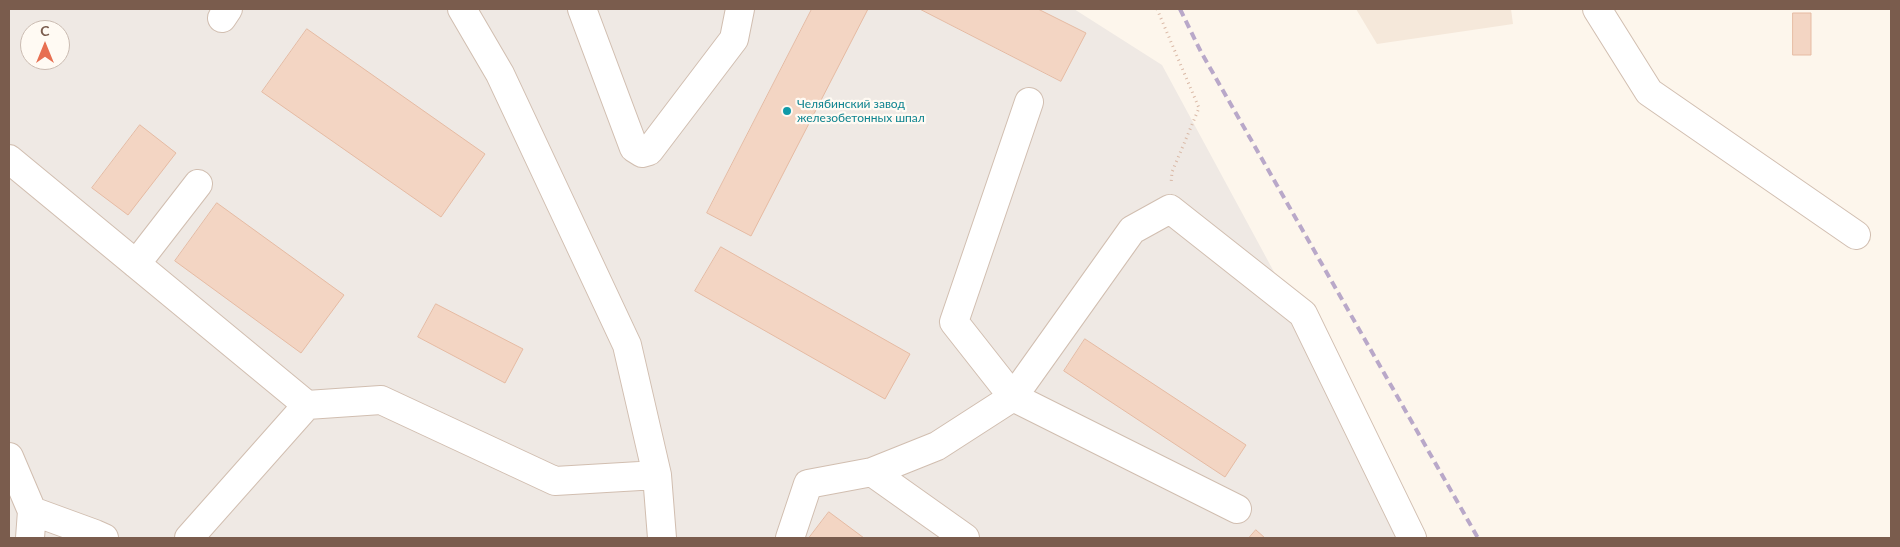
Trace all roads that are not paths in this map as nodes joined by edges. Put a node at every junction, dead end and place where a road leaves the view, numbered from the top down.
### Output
1 (462, 9) edge
2 (582, 9) edge
3 (740, 9) edge
4 (1597, 9) edge
5 (1029, 102) dead end
6 (9, 159) edge
7 (198, 184) dead end
8 (1856, 235) dead end
9 (136, 264) junction
10 (1013, 396) junction
11 (307, 405) junction
12 (9, 457) edge
13 (872, 472) junction
14 (657, 475) junction
15 (1237, 509) dead end
16 (32, 511) junction
17 (30, 538) edge
18 (104, 538) edge
19 (189, 538) edge
20 (662, 538) edge
21 (790, 538) edge
22 (965, 538) edge
23 (1412, 538) edge

1 - 14 lane
2 - 3 lane
4 - 8 lane
5 - 10 lane
6 - 9 lane
7 - 9 lane
9 - 11 lane
10 - 13 lane
10 - 15 lane
10 - 23 lane
11 - 14 lane
11 - 19 lane
12 - 16 lane
13 - 21 lane
13 - 22 lane
14 - 20 lane
16 - 17 lane
16 - 18 lane

